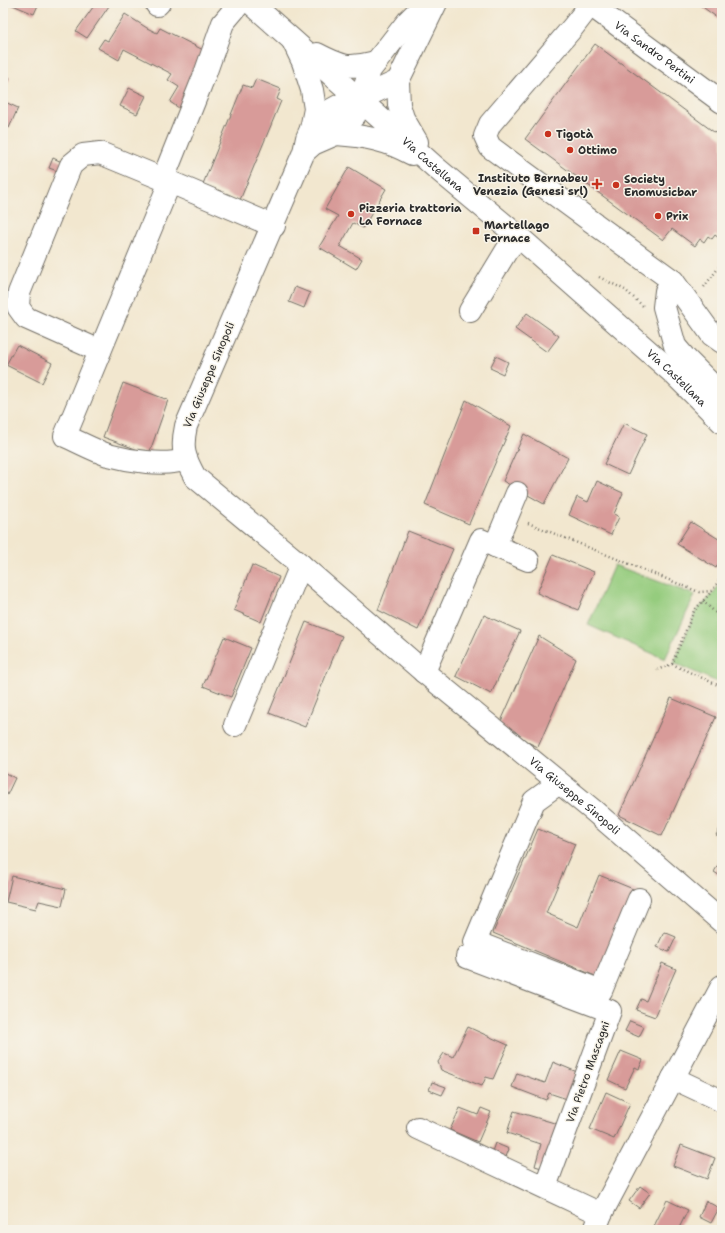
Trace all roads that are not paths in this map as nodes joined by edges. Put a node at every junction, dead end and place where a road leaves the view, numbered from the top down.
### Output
1 (240, 3) edge
2 (251, 3) edge
3 (426, 3) edge
4 (436, 3) edge
5 (589, 4) edge
6 (293, 41) junction
7 (376, 62) junction
8 (398, 81) junction
9 (360, 99) junction
10 (722, 102) edge
11 (311, 129) junction
12 (336, 134) junction
13 (304, 152) junction
14 (436, 167) junction
15 (167, 181) junction
16 (274, 226) junction
17 (519, 237) junction
18 (673, 281) junction
19 (470, 311) dead end
20 (707, 327) junction
21 (722, 342) edge
22 (100, 351) junction
23 (686, 359) junction
24 (722, 403) edge
25 (722, 422) edge
26 (185, 460) junction
27 (517, 493) dead end
28 (495, 546) junction
29 (528, 560) dead end
30 (301, 566) junction
31 (424, 672) junction
32 (236, 725) dead end
33 (559, 783) junction
34 (638, 899) dead end
35 (722, 922) edge
36 (467, 957) dead end
37 (722, 986) edge
38 (673, 1078) junction
39 (722, 1101) edge
40 (418, 1128) dead end
41 (545, 1187) junction
42 (598, 1222) edge

1 - 15 street
2 - 6 street, Via Castellana
3 - 7 street
4 - 8 street
5 - 10 street, Via Sandro Pertini
5 - 18 street
6 - 7 street
6 - 9 street, Via Castellana
6 - 11 street, Via Giuseppe Sinopoli
7 - 9 street
8 - 9 street, Via Giuseppe Sinopoli
8 - 14 street
9 - 11 street, Via Giuseppe Sinopoli
9 - 12 street
9 - 14 street, Via Castellana
11 - 13 street, Via Giuseppe Sinopoli
12 - 13 street
12 - 14 street
13 - 16 street, Via Giuseppe Sinopoli
14 - 17 street, Via Castellana
15 - 16 street
15 - 22 street
15 - 22 street
16 - 26 street, Via Giuseppe Sinopoli
17 - 19 street
17 - 25 street, Via Castellana
18 - 20 street
18 - 23 street
20 - 21 street
20 - 23 street
22 - 26 street
23 - 24 street
26 - 30 street, Via Giuseppe Sinopoli
27 - 28 street
28 - 29 street
28 - 31 street
30 - 31 street, Via Giuseppe Sinopoli
30 - 32 street
31 - 33 street, Via Giuseppe Sinopoli
33 - 34 street
33 - 35 street, Via Giuseppe Sinopoli
36 - 41 street, Via Pietro Mascagni
37 - 38 street
38 - 39 street
38 - 42 street
40 - 41 street
41 - 42 street

